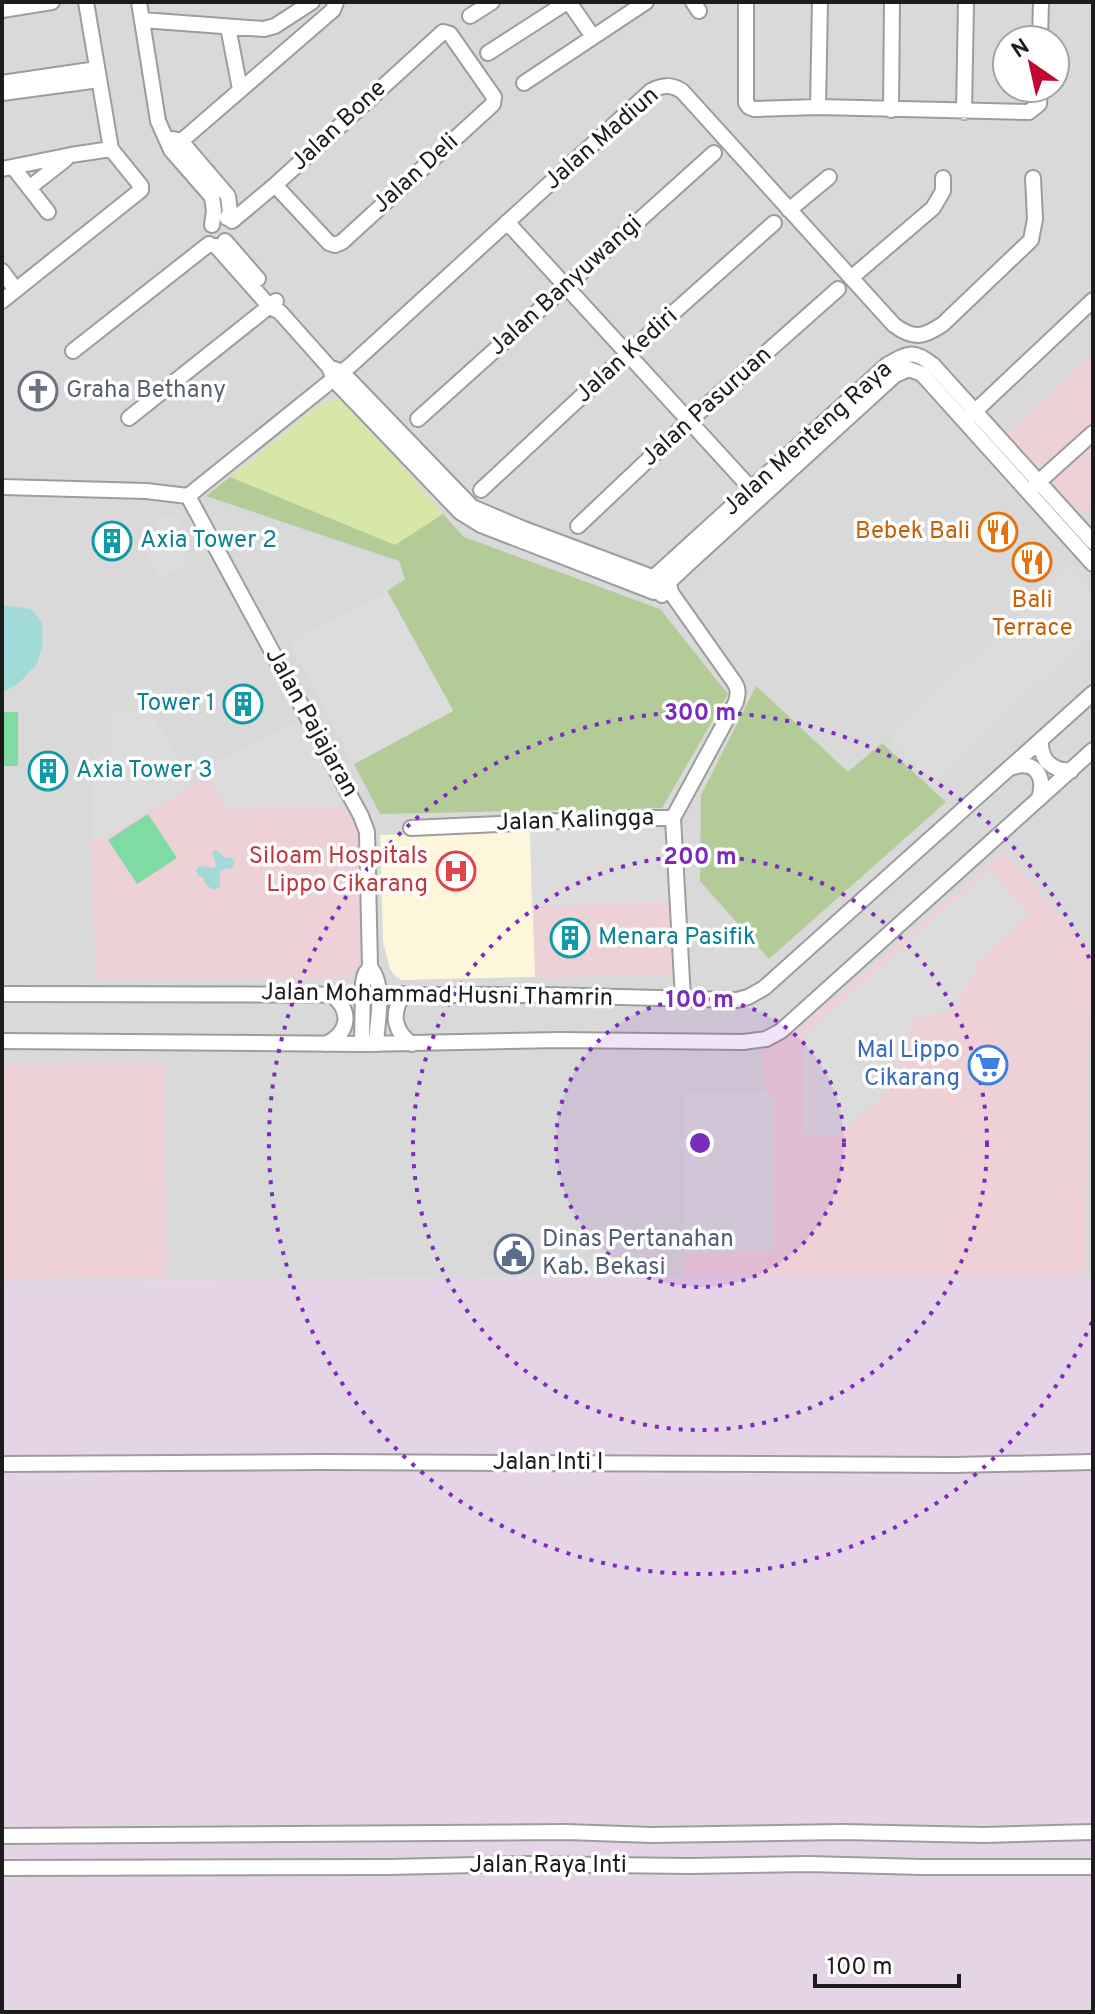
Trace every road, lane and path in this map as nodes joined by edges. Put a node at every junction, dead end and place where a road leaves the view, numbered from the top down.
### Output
1 (52, 2) edge
2 (86, 2) edge
3 (139, 2) edge
4 (312, 2) edge
5 (336, 2) edge
6 (492, 2) edge
7 (568, 2) edge
8 (646, 2) edge
9 (746, 2) edge
10 (820, 2) edge
11 (892, 2) edge
12 (966, 2) edge
13 (1041, 2) edge
14 (2, 10) edge
15 (470, 16) dead end
16 (142, 20) junction
17 (1040, 24) edge
18 (228, 27) junction
19 (445, 32) joint
20 (593, 37) junction
21 (488, 53) dead end
22 (98, 74) junction
23 (2, 83) edge
24 (524, 83) dead end
25 (240, 89) junction
26 (2, 93) edge
27 (1039, 104) edge
28 (818, 107) junction
29 (891, 110) junction
30 (964, 112) junction
31 (172, 143) junction
32 (111, 149) junction
33 (714, 153) dead end
34 (71, 155) junction
35 (7, 168) edge
36 (829, 177) dead end
37 (943, 178) dead end
38 (1033, 178) dead end
39 (275, 185) junction
40 (29, 188) junction
41 (789, 210) junction
42 (48, 212) dead end
43 (230, 220) junction
44 (507, 222) junction
45 (774, 223) dead end
46 (212, 225) junction
47 (217, 244) junction
48 (2, 271) edge
49 (851, 278) junction
50 (566, 286) junction
51 (838, 289) dead end
52 (16, 290) junction
53 (1093, 300) edge
54 (2, 301) edge
55 (275, 307) junction
56 (73, 351) dead end
57 (627, 354) junction
58 (335, 373) junction
59 (975, 411) junction
60 (129, 418) dead end
61 (418, 419) dead end
62 (689, 421) junction
63 (964, 422) junction
64 (1093, 433) edge
65 (1033, 486) junction
66 (2, 487) edge
67 (481, 490) dead end
68 (755, 494) junction
69 (188, 496) junction
70 (578, 526) dead end
71 (1093, 542) edge
72 (1093, 564) edge
73 (663, 589) junction
74 (1093, 693) edge
75 (1041, 740) junction
76 (1093, 750) edge
77 (1009, 768) junction
78 (1071, 771) junction
79 (1039, 799) junction
80 (673, 818) junction
81 (411, 828) dead end
82 (370, 967) junction
83 (362, 993) junction
84 (2, 994) edge
85 (331, 994) junction
86 (379, 994) junction
87 (404, 994) junction
88 (683, 999) junction
89 (2, 1041) edge
90 (325, 1044) junction
91 (369, 1044) junction
92 (412, 1044) junction
93 (1093, 1462) edge
94 (2, 1464) edge
95 (1093, 1832) edge
96 (2, 1836) edge
97 (1093, 1867) edge
98 (2, 1868) edge

1 - 14 street
2 - 22 street
3 - 16 street
4 - 18 street
5 - 25 street
6 - 15 street
7 - 20 street
7 - 21 street
8 - 20 street
9 - 28 street
10 - 28 street
11 - 29 street
12 - 30 street
13 - 17 street
16 - 18 street
16 - 31 street
18 - 25 street
19 - 39 street, Jalan Bone
19 - 39 street, Jalan Deli
20 - 24 street
22 - 23 street
22 - 26 street
22 - 32 street
25 - 31 street
27 - 30 street
28 - 29 street
29 - 30 street
31 - 43 street
31 - 46 street
32 - 34 street
32 - 52 street
33 - 50 street, Jalan Banyuwangi
34 - 35 street
34 - 40 street
35 - 40 street
36 - 41 street
37 - 49 street
38 - 49 street, Jalan Madiun
39 - 43 street, Jalan Bone
40 - 42 street
41 - 44 street, Jalan Madiun
41 - 49 street, Jalan Madiun
43 - 46 street, Jalan Bone
43 - 47 street
44 - 50 street
44 - 58 street, Jalan Madiun
45 - 57 street, Jalan Kediri
46 - 47 street
47 - 55 street
47 - 56 street
48 - 52 street
50 - 57 street
50 - 61 street, Jalan Banyuwangi
51 - 62 street, Jalan Pasuruan
52 - 54 street
53 - 59 street
55 - 58 street
55 - 60 street
57 - 62 street
57 - 67 street, Jalan Kediri
58 - 69 street, Jalan Madiun
58 - 73 street
59 - 63 street
59 - 65 street, Jalan Menteng Raya
59 - 68 street, Jalan Menteng Raya
62 - 68 street
62 - 70 street, Jalan Pasuruan
63 - 65 street, Jalan Menteng Raya
63 - 68 street, Jalan Menteng Raya
64 - 65 street
65 - 71 street, Jalan Menteng Raya
65 - 72 street, Jalan Menteng Raya
66 - 69 street
68 - 73 street, Jalan Menteng Raya
69 - 82 street, Jalan Pajajaran
73 - 80 street, Jalan Kalingga
74 - 75 street, Jalan Mohammad Husni Thamrin
75 - 77 street, Jalan Mohammad Husni Thamrin
75 - 78 street
76 - 78 street, Jalan Mohammad Husni Thamrin
77 - 79 street
77 - 88 street, Jalan Mohammad Husni Thamrin
78 - 79 street, Jalan Mohammad Husni Thamrin
79 - 92 street, Jalan Mohammad Husni Thamrin
80 - 81 street, Jalan Kalingga
80 - 88 street
82 - 83 street, Jalan Pajajaran
82 - 86 street, Jalan Pajajaran
83 - 85 street, Jalan Mohammad Husni Thamrin
83 - 86 street, Jalan Mohammad Husni Thamrin
83 - 91 street, Jalan Pajajaran
84 - 85 street, Jalan Mohammad Husni Thamrin
85 - 90 street
86 - 87 street, Jalan Mohammad Husni Thamrin
86 - 91 street, Jalan Pajajaran
87 - 88 street, Jalan Mohammad Husni Thamrin
87 - 92 street
89 - 90 street, Jalan Mohammad Husni Thamrin
90 - 91 street, Jalan Mohammad Husni Thamrin
91 - 92 street, Jalan Mohammad Husni Thamrin
93 - 94 street, Jalan Inti I
95 - 96 street, Jalan Raya Inti
97 - 98 street, Jalan Raya Inti

